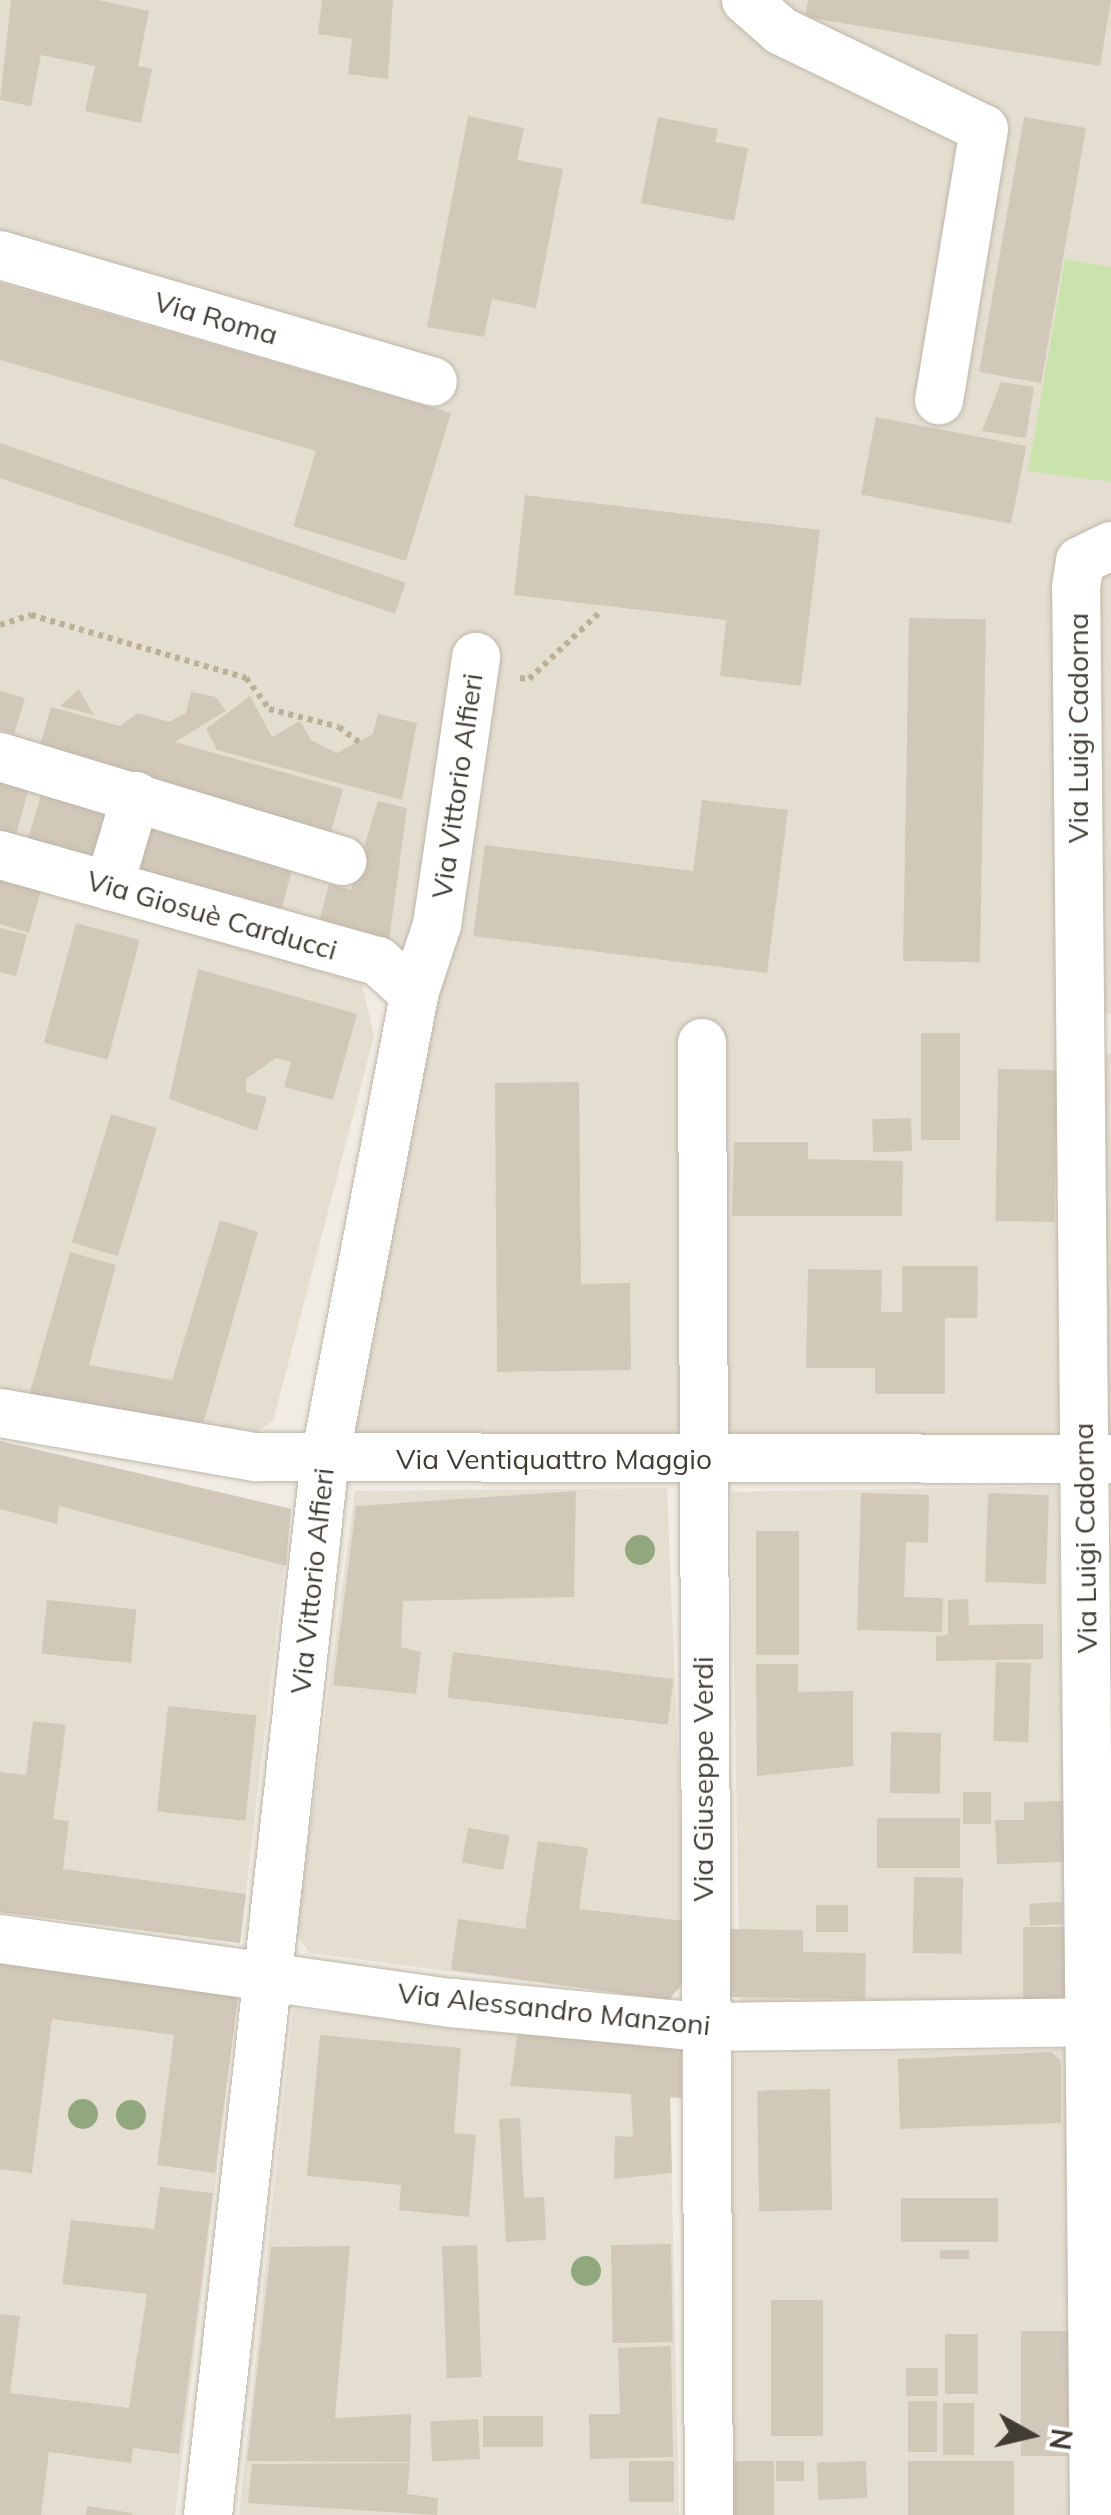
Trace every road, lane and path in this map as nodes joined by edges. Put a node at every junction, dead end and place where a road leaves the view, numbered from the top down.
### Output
1 (746, 0) edge
2 (0, 255) edge
3 (433, 382) dead end
4 (938, 400) dead end
5 (1096, 554) edge
6 (600, 612) dead end
7 (0, 625) edge
8 (475, 665) joint
9 (358, 742) dead end
10 (0, 757) edge
11 (136, 796) junction
12 (0, 854) edge
13 (343, 860) dead end
14 (110, 886) junction
15 (414, 994) junction
16 (1096, 1034) edge
17 (702, 1043) dead end
18 (0, 1414) edge
19 (325, 1458) junction
20 (1097, 1459) edge
21 (702, 1460) junction
22 (0, 1939) edge
23 (270, 1972) junction
24 (1101, 2023) edge
25 (703, 2027) junction
26 (208, 2515) edge
27 (710, 2515) edge
28 (1094, 2515) edge

1 - 4 street
2 - 3 street, Via Roma
5 - 16 street, Via Luigi Cadorna
6 - 8 path
7 - 9 path
8 - 15 street, Via Vittorio Alfieri
10 - 11 street
11 - 13 street
11 - 14 street
12 - 14 street, Via Giosuè Carducci
14 - 15 street, Via Giosuè Carducci
15 - 19 street, Via Vittorio Alfieri
16 - 20 street, Via Luigi Cadorna
17 - 21 street, Via Giuseppe Verdi
18 - 19 street, Via Ventiquattro Maggio
19 - 21 street, Via Ventiquattro Maggio
19 - 23 street, Via Vittorio Alfieri
20 - 21 street, Via Ventiquattro Maggio
20 - 24 street, Via Luigi Cadorna
21 - 25 street, Via Giuseppe Verdi
22 - 23 street, Via Alessandro Manzoni
23 - 25 street, Via Alessandro Manzoni
23 - 26 street, Via Vittorio Alfieri
24 - 25 street, Via Alessandro Manzoni
24 - 28 street, Via Luigi Cadorna
25 - 27 street, Via Giuseppe Verdi

